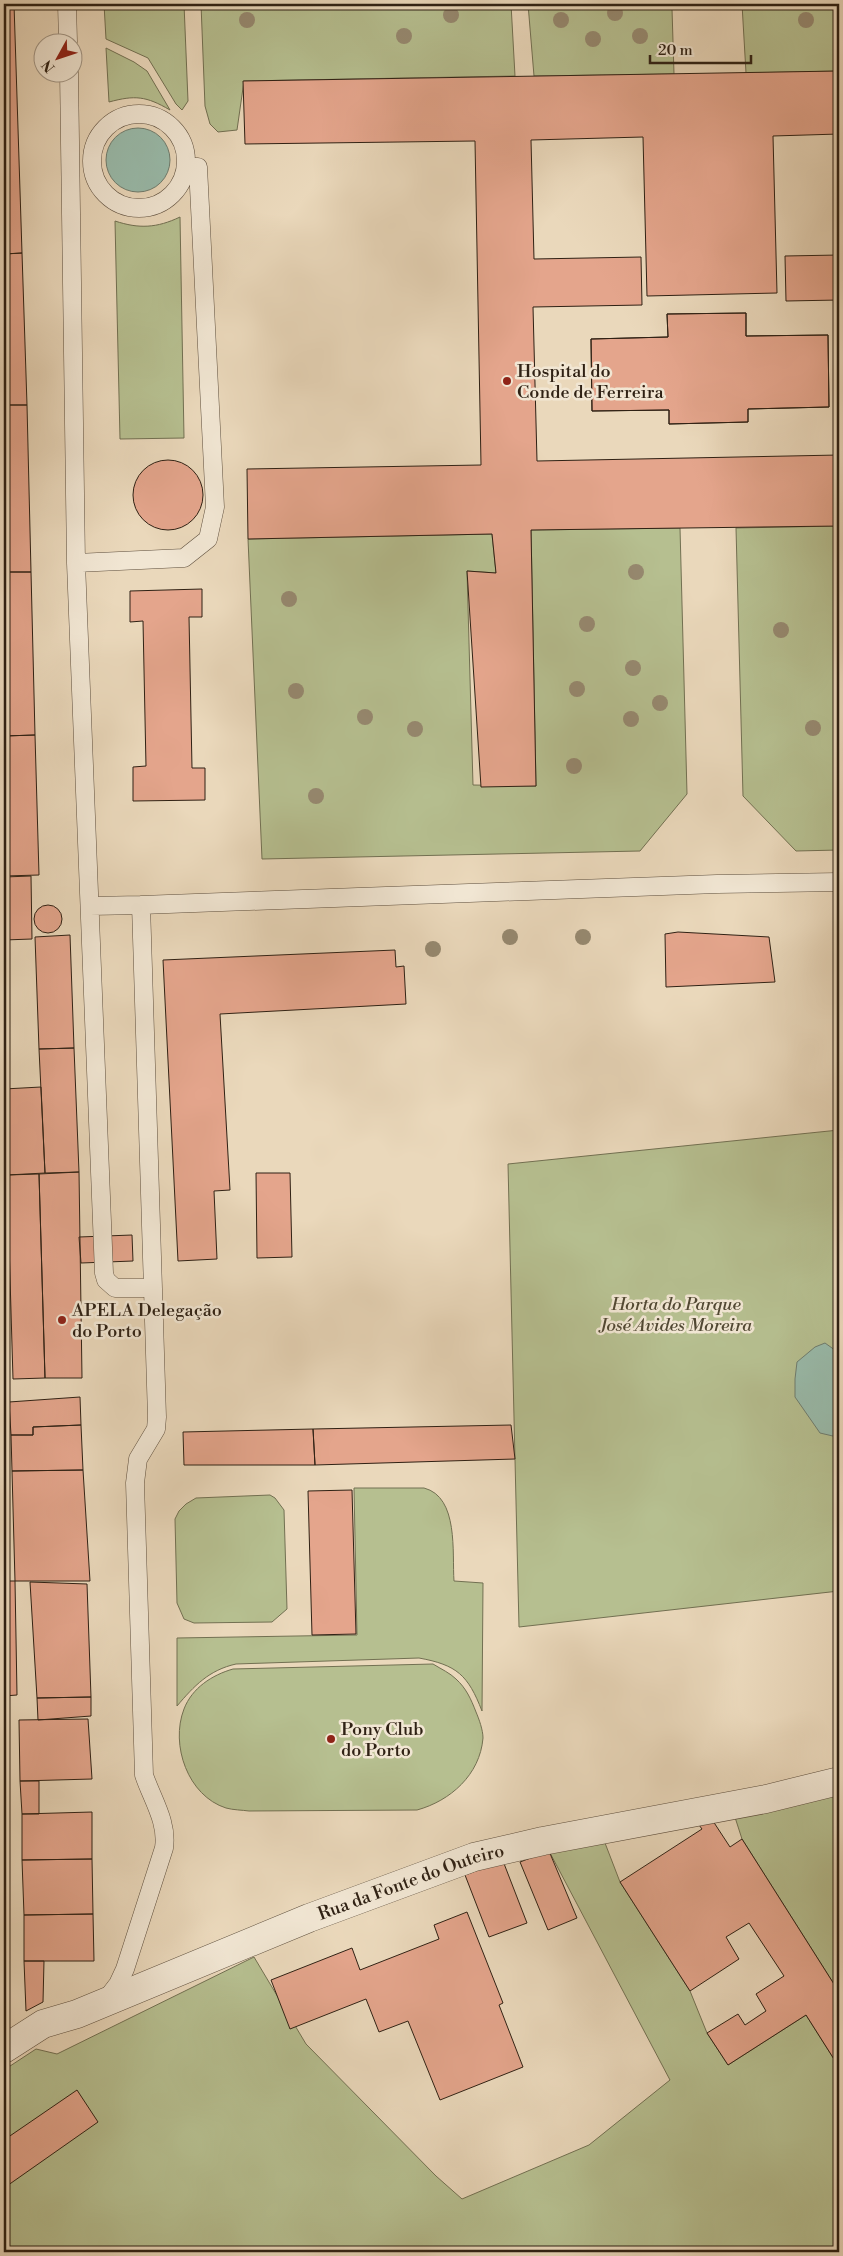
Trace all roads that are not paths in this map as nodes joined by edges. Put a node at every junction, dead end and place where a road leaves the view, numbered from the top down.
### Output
1 (67, 4) edge
2 (68, 32) edge
3 (69, 82) edge
4 (92, 164) junction
5 (71, 165) junction
6 (186, 167) junction
7 (76, 563) junction
8 (839, 882) edge
9 (141, 905) junction
10 (90, 906) junction
11 (153, 1288) junction
12 (839, 1781) edge
13 (102, 2003) junction
14 (4, 2049) edge

1 - 2 lane
3 - 5 lane
4 - 5 lane
4 - 6 lane
4 - 6 lane
5 - 7 lane
6 - 7 lane
7 - 10 lane
8 - 9 lane
9 - 10 lane
9 - 11 lane
10 - 11 lane
11 - 13 lane
12 - 13 street, Rua da Fonte do Outeiro
13 - 14 street, Rua da Fonte do Outeiro

